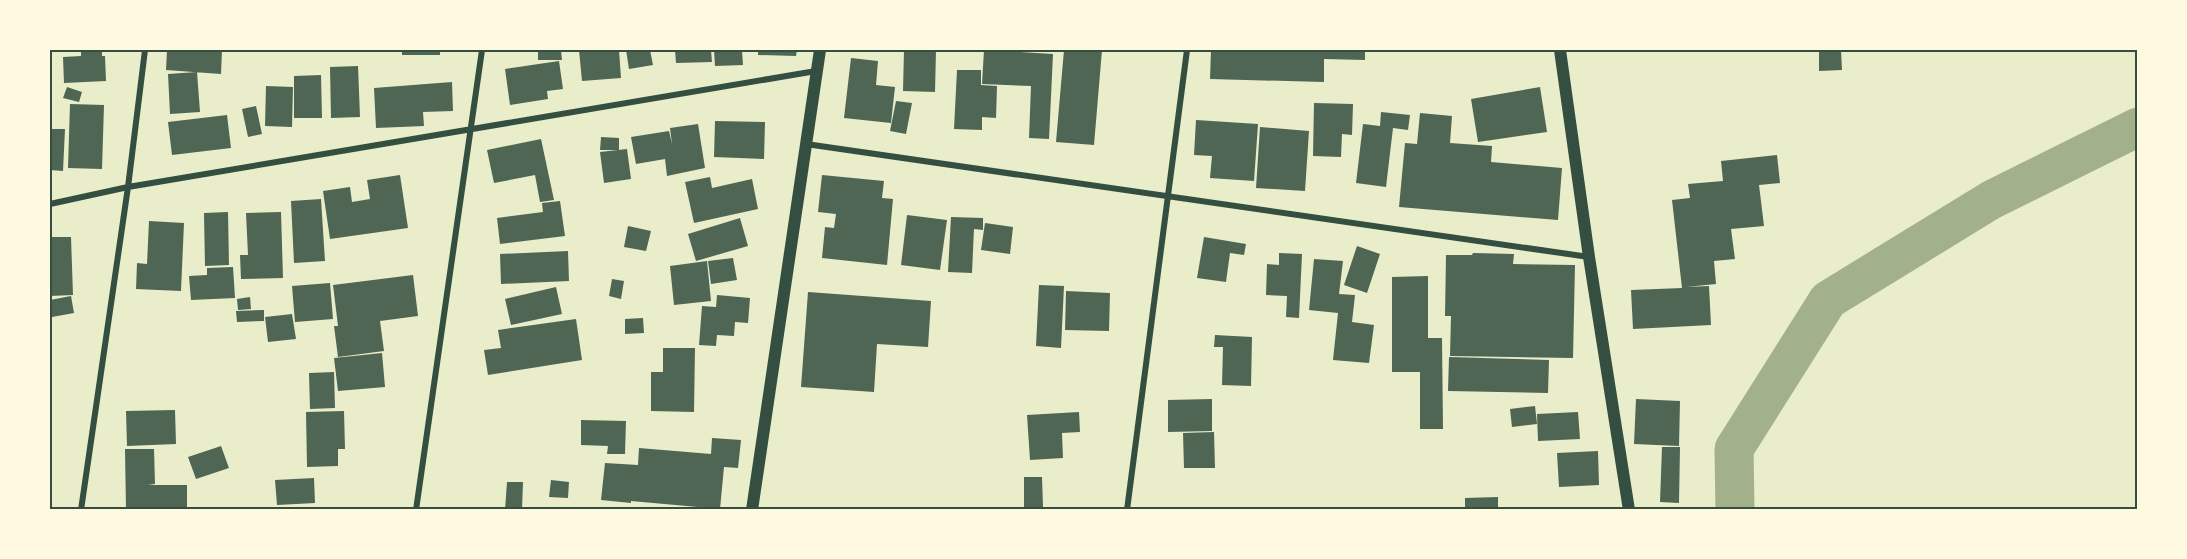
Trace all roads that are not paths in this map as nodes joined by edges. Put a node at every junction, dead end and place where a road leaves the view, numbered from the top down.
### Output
1 (145, 50) edge
2 (482, 50) edge
3 (819, 50) edge
4 (1187, 50) edge
5 (1560, 50) edge
6 (816, 71) junction
7 (472, 129) junction
8 (805, 144) junction
9 (128, 187) junction
10 (1167, 197) junction
11 (50, 204) edge
12 (1589, 257) junction
13 (81, 510) edge
14 (416, 510) edge
15 (752, 510) edge
16 (1127, 510) edge
17 (1629, 510) edge

1 - 9 street
2 - 7 street
3 - 6 main road
4 - 10 street
5 - 12 main road
6 - 7 street
6 - 8 main road
7 - 9 street
7 - 14 street
8 - 10 street
8 - 15 main road
9 - 11 street
9 - 13 street
10 - 12 street
10 - 16 street
12 - 17 main road

